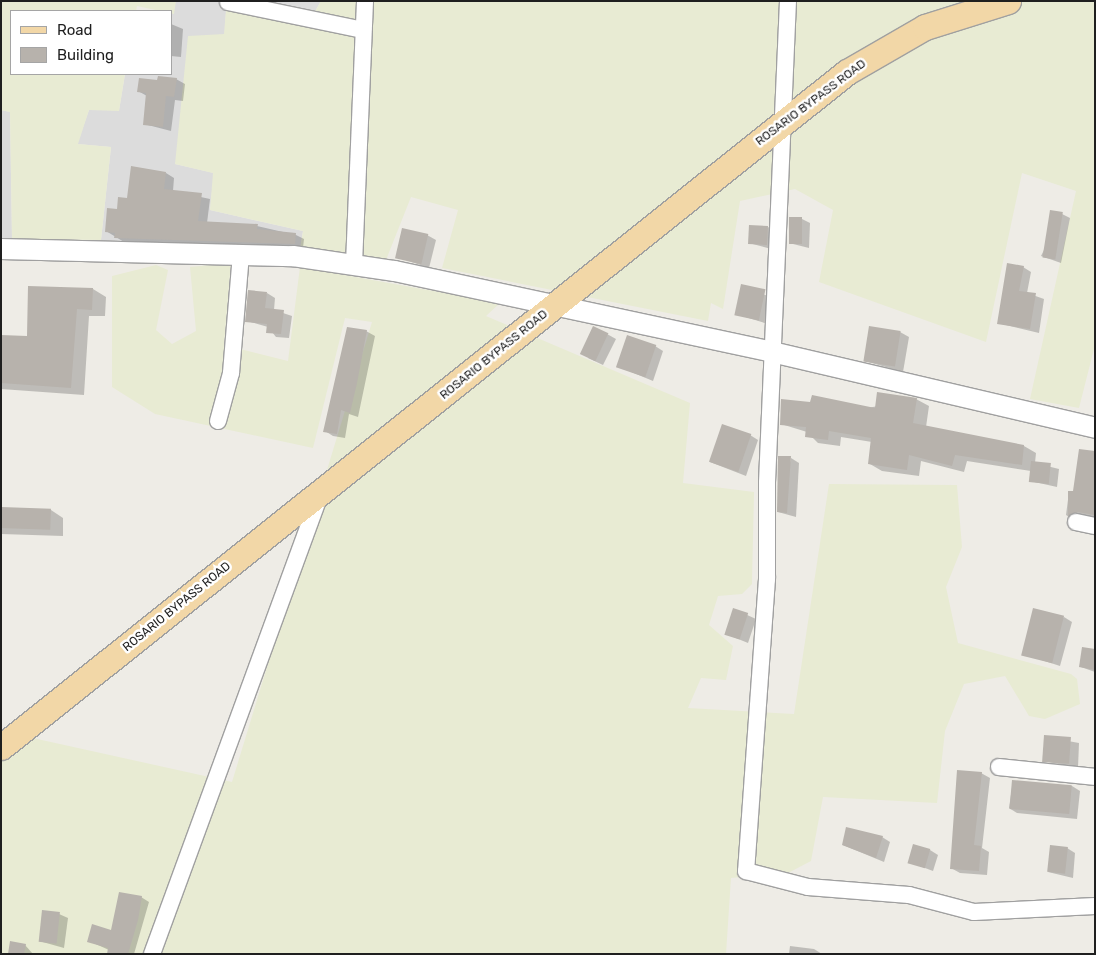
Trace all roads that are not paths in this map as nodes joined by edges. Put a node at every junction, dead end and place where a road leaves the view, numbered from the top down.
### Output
1 (365, 1) edge
2 (788, 1) edge
3 (956, 1) edge
4 (1008, 1) edge
5 (228, 2) dead end
6 (363, 30) junction
7 (784, 113) junction
8 (1, 249) edge
9 (241, 255) junction
10 (354, 264) junction
11 (548, 303) junction
12 (772, 352) junction
13 (218, 421) dead end
14 (1095, 428) edge
15 (321, 492) junction
16 (1076, 522) dead end
17 (1095, 526) edge
18 (1, 727) edge
19 (1, 747) edge
20 (999, 767) dead end
21 (1095, 777) edge
22 (1095, 906) edge
23 (152, 954) edge

1 - 6 street
2 - 7 street
3 - 7 main road, ROSARIO BYPASS ROAD
4 - 7 main road, ROSARIO BYPASS ROAD
5 - 6 street
6 - 10 street
7 - 11 main road, ROSARIO BYPASS ROAD
7 - 12 street
8 - 9 street
9 - 10 street
9 - 13 street
10 - 11 street
11 - 12 street
11 - 15 main road, ROSARIO BYPASS ROAD
11 - 18 main road, ROSARIO BYPASS ROAD
12 - 14 street
12 - 22 street
15 - 19 main road, ROSARIO BYPASS ROAD
15 - 23 street
16 - 17 street
20 - 21 street

